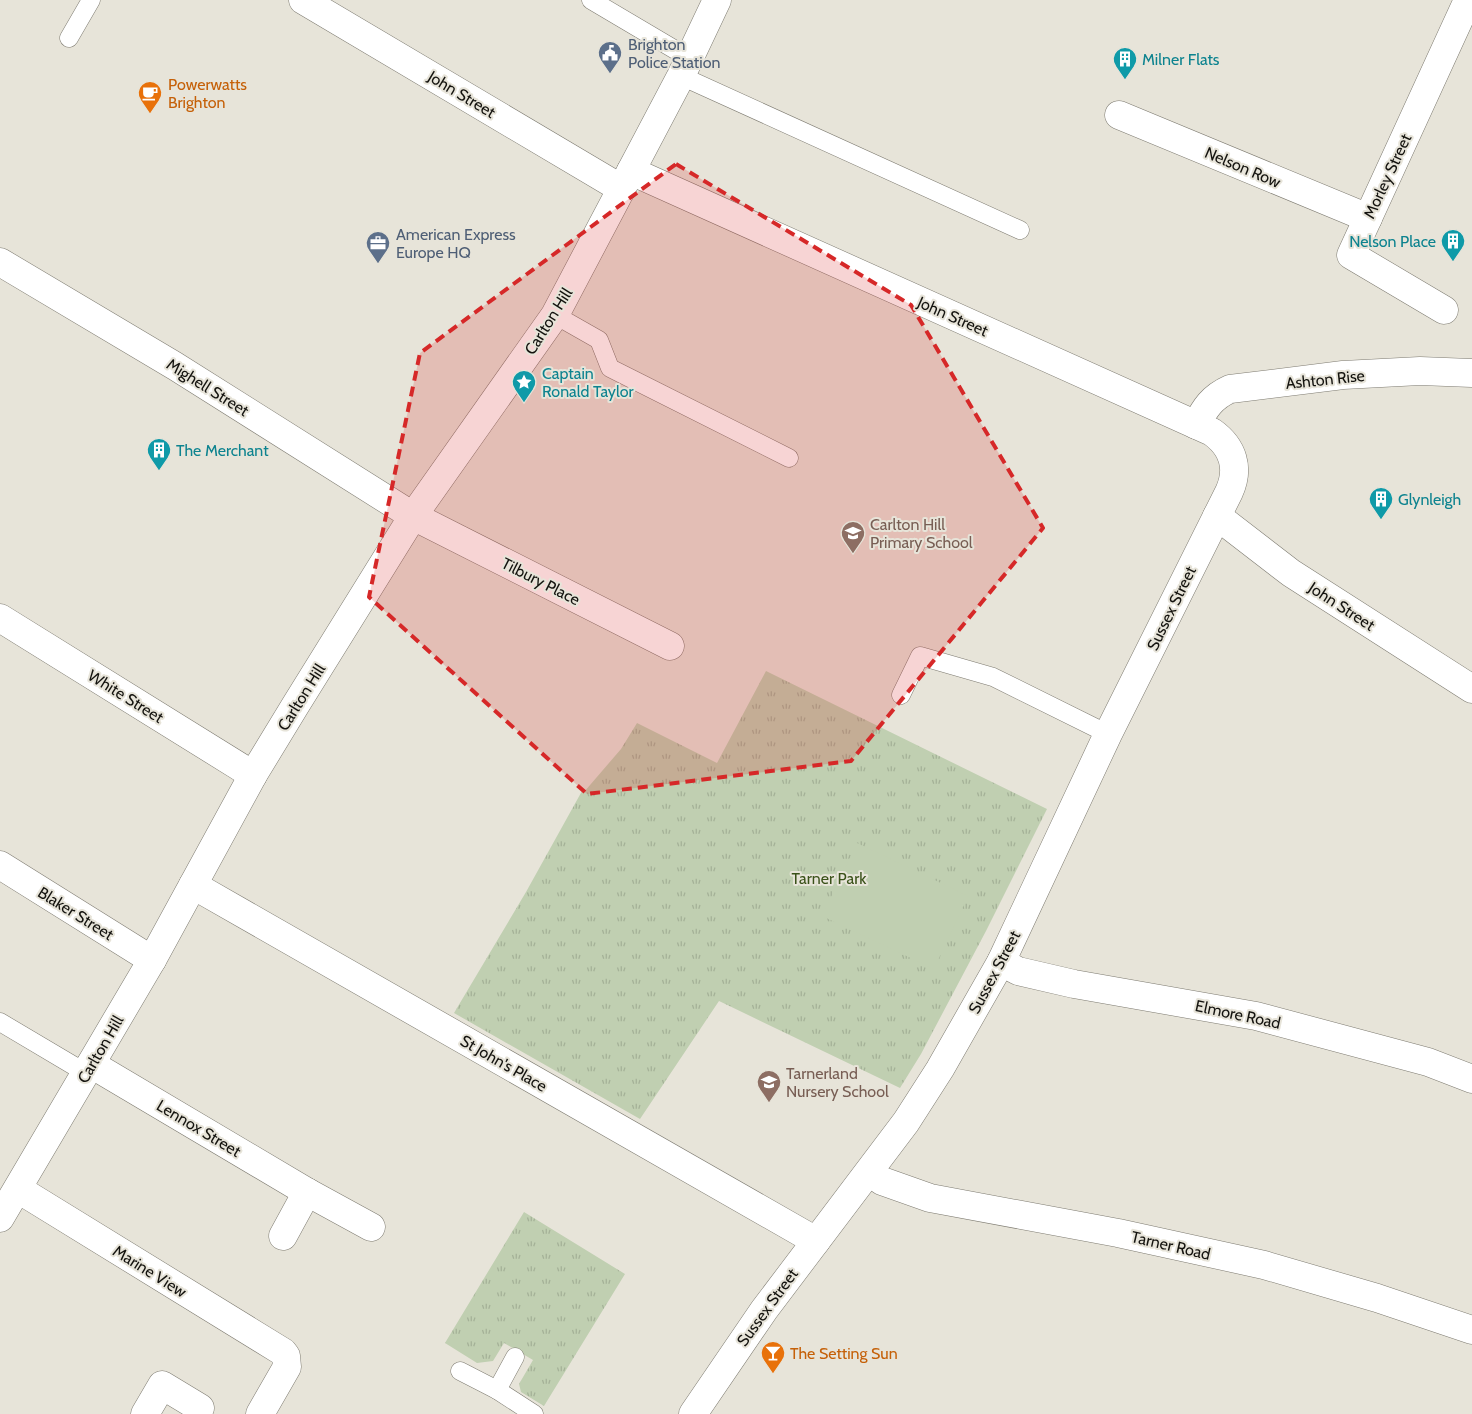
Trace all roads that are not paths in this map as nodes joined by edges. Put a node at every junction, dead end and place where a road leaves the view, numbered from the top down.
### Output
1 (91, 0) edge
2 (303, 0) edge
3 (591, 0) edge
4 (716, 0) edge
5 (1468, 0) edge
6 (69, 38) dead end
7 (685, 67) junction
8 (1119, 115) dead end
9 (626, 180) junction
10 (1368, 218) junction
11 (1020, 230) dead end
12 (0, 262) edge
13 (1444, 310) dead end
14 (555, 316) junction
15 (1472, 373) edge
16 (1196, 425) junction
17 (789, 458) dead end
18 (1223, 504) junction
19 (413, 516) junction
20 (0, 618) edge
21 (670, 646) dead end
22 (1472, 690) edge
23 (901, 695) dead end
24 (1108, 734) junction
25 (253, 775) junction
26 (0, 865) edge
27 (193, 885) junction
28 (152, 960) junction
29 (1002, 962) junction
30 (0, 1022) edge
31 (89, 1068) junction
32 (1472, 1079) edge
33 (869, 1172) junction
34 (18, 1189) junction
35 (307, 1192) junction
36 (0, 1218) edge
37 (371, 1227) dead end
38 (283, 1236) dead end
39 (816, 1241) junction
40 (1472, 1330) edge
41 (515, 1357) dead end
42 (460, 1371) dead end
43 (497, 1390) junction
44 (200, 1408) dead end
45 (702, 1411) edge
46 (145, 1414) edge
47 (260, 1414) edge
48 (534, 1414) edge

1 - 6 lane
2 - 9 street, John Street
3 - 7 lane
4 - 7 street, Carlton Hill
5 - 10 street, Morley Street
7 - 9 street, Carlton Hill
7 - 11 lane
8 - 10 street, Nelson Row
9 - 14 street, Carlton Hill
9 - 16 street, John Street
10 - 13 street, Morley Street
12 - 19 street, Mighell Street
14 - 17 lane
14 - 19 street, Carlton Hill
15 - 16 street, Ashton Rise
16 - 18 street, John Street
18 - 22 street, John Street
18 - 24 street, Sussex Street
19 - 21 street, Tilbury Place
19 - 25 street, Carlton Hill
20 - 25 street, White Street
23 - 24 lane
24 - 29 street, Sussex Street
25 - 27 street, Carlton Hill
26 - 28 street, Blaker Street
27 - 28 street, Carlton Hill
27 - 39 street, St John's Place
28 - 31 street, Carlton Hill
29 - 32 street, Elmore Road
29 - 33 street, Sussex Street
30 - 31 lane
31 - 34 street, Carlton Hill
31 - 35 street, Lennox Street
33 - 39 street, Sussex Street
33 - 40 street, Tarner Road
34 - 36 street, Carlton Hill
34 - 47 street, Marine View
35 - 37 street, Lennox Street
35 - 38 street
39 - 45 street, Sussex Street
41 - 43 lane
42 - 43 lane
43 - 48 lane
44 - 46 street

